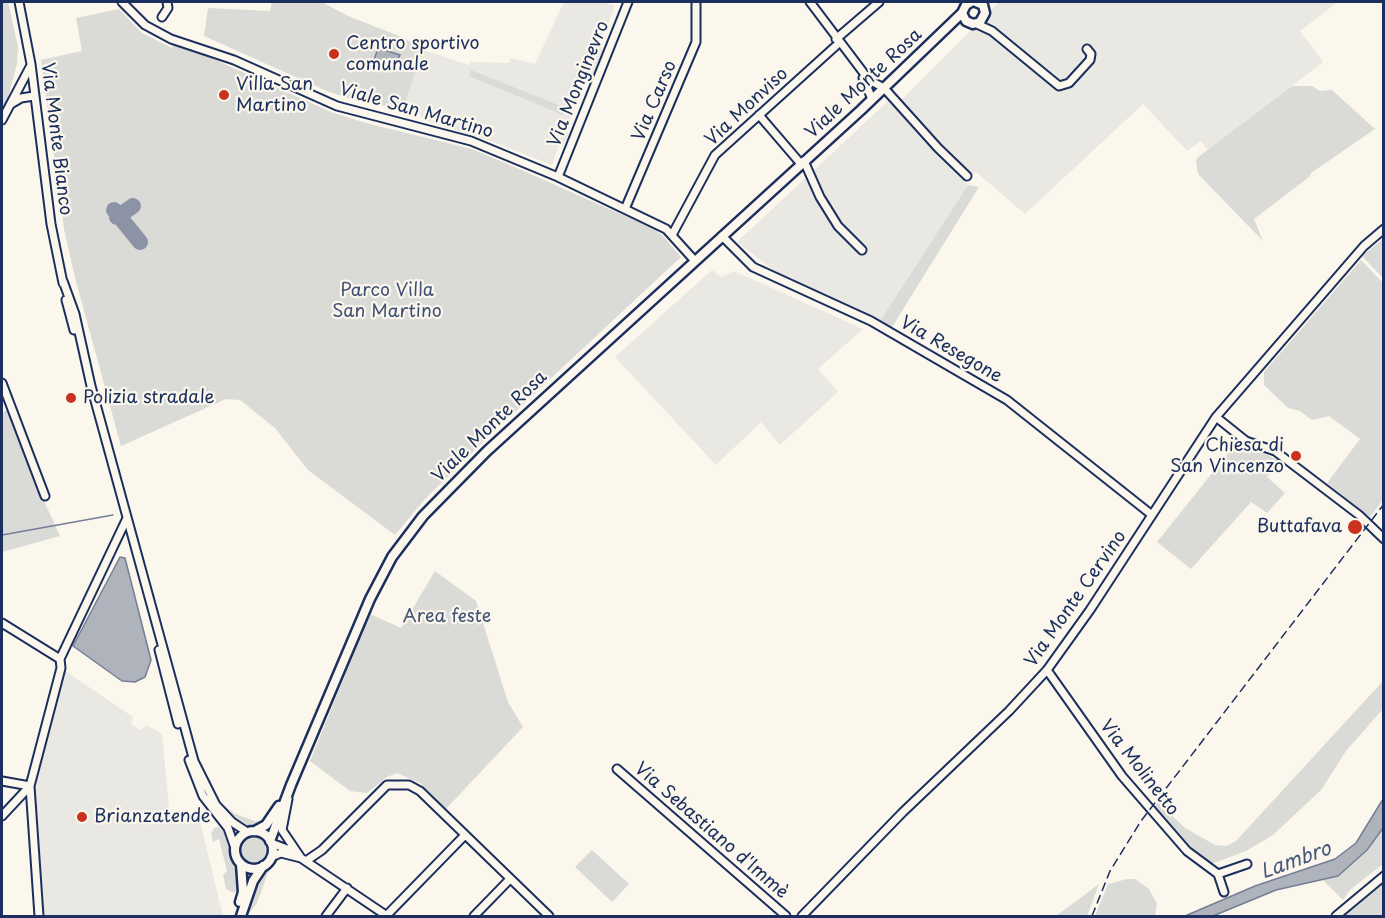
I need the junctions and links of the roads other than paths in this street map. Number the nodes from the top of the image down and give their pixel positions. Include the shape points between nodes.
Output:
1 (19, 2) edge
2 (122, 2) edge
3 (166, 2) edge
4 (628, 2) edge
5 (696, 2) edge
6 (810, 2) edge
7 (879, 2) edge
8 (975, 2) edge
9 (986, 9) edge
10 (962, 13) junction
11 (162, 17) dead end
12 (973, 23) junction
13 (992, 31) junction
14 (945, 32) junction
15 (838, 41) junction
16 (1088, 49) dead end
17 (31, 64) junction
18 (858, 67) junction
19 (18, 88) junction
20 (884, 88) junction
21 (34, 92) junction
22 (872, 99) junction
23 (6, 108) junction
24 (759, 115) junction
25 (2, 120) edge
26 (803, 163) junction
27 (967, 176) dead end
28 (558, 177) junction
29 (625, 209) junction
30 (1383, 229) edge
31 (672, 235) junction
32 (722, 236) junction
33 (862, 250) dead end
34 (695, 261) junction
35 (2, 383) edge
36 (1216, 417) junction
37 (45, 496) dead end
38 (1152, 515) junction
39 (127, 518) junction
40 (1383, 539) edge
41 (154, 618) junction
42 (2, 623) edge
43 (60, 659) junction
44 (1047, 670) junction
45 (617, 769) dead end
46 (2, 781) edge
47 (30, 786) junction
48 (289, 789) junction
49 (2, 816) edge
50 (251, 831) junction
51 (465, 835) junction
52 (271, 842) junction
53 (235, 848) junction
54 (271, 857) junction
55 (301, 857) junction
56 (241, 864) junction
57 (1246, 864) dead end
58 (263, 866) junction
59 (1218, 874) junction
60 (1383, 876) edge
61 (510, 879) junction
62 (347, 888) junction
63 (1224, 892) dead end
64 (39, 916) edge
65 (236, 916) edge
66 (241, 916) edge
67 (326, 916) edge
68 (386, 916) edge
69 (474, 916) edge
70 (549, 916) edge
71 (786, 916) edge
72 (802, 916) edge
73 (1336, 916) edge

1 - 17 street, Via Monte Bianco
2 - 28 street, Viale San Martino via 145,25 171,39 234,60 337,106 471,141
3 - 11 street via 168,8
4 - 28 street, Via Monginevro
5 - 29 street, Via Carso via 696,42
6 - 15 street
7 - 15 street, Via Monviso
8 - 9 main road, Viale Monte Rosa
8 - 10 main road, Viale Monte Rosa via 966,5
9 - 12 main road, Viale Monte Rosa
9 - 13 street
10 - 12 main road
10 - 14 main road, Viale Monte Rosa
12 - 13 street
12 - 14 main road, Viale Monte Rosa
13 - 16 street via 1059,86 1069,83 1090,60
14 - 20 main road, Viale Monte Rosa
15 - 18 street
15 - 24 street, Via Monviso
17 - 19 street
17 - 21 street, Via Monte Bianco
18 - 20 street via 869,80
18 - 22 street
19 - 21 street
19 - 23 street
20 - 22 main road, Viale Monte Rosa
20 - 27 street
21 - 23 street
21 - 39 street, Via Monte Bianco via 51,224 63,281
22 - 26 main road, Viale Monte Rosa
23 - 25 street
24 - 26 street
24 - 31 street, Via Monviso via 715,155
26 - 32 main road, Viale Monte Rosa
26 - 33 street, Viale Monte Rosa via 838,226
28 - 29 street, Viale San Martino
29 - 31 street, Viale San Martino
30 - 36 street, Via Monte Cervino
31 - 34 street, Viale San Martino
32 - 34 main road, Viale Monte Rosa
32 - 38 street, Via Resegone via 753,267 871,321 1007,400
34 - 48 main road, Viale Monte Rosa via 478,459 410,532 370,599
35 - 37 street
36 - 38 street, Via Monte Cervino
36 - 40 street via 1246,441 1275,451
38 - 44 street, Via Monte Cervino
39 - 41 street, Via Monte Bianco
39 - 43 street
41 - 50 street, Via Monte Bianco via 201,777 225,816
41 - 53 street, Via Monte Bianco via 165,679 191,768 208,805 229,830
42 - 43 street
43 - 47 street via 61,668
44 - 59 street, Via Molinetto via 1122,776 1187,851
44 - 72 street, Via Monte Cervino
45 - 71 street, Via Sebastiano d'Immè
46 - 47 street
47 - 49 street
47 - 64 street
48 - 50 main road, Viale Monte Rosa via 271,819
48 - 52 main road, Viale Monte Rosa
48 - 55 street via 282,830
50 - 52 main road via 265,835
50 - 53 main road, Viale Monte Rosa via 238,838
51 - 55 street via 420,791 398,783 387,785 376,794 322,850
51 - 61 street
51 - 68 street
52 - 54 main road, Viale Monte Rosa
52 - 55 street
53 - 56 main road
54 - 55 street via 281,853
54 - 58 main road
55 - 62 street
56 - 58 main road via 252,869
56 - 65 main road via 243,892
57 - 59 street
58 - 66 main road
59 - 63 street
60 - 73 street
61 - 69 street
61 - 70 street
62 - 67 street
62 - 68 street

